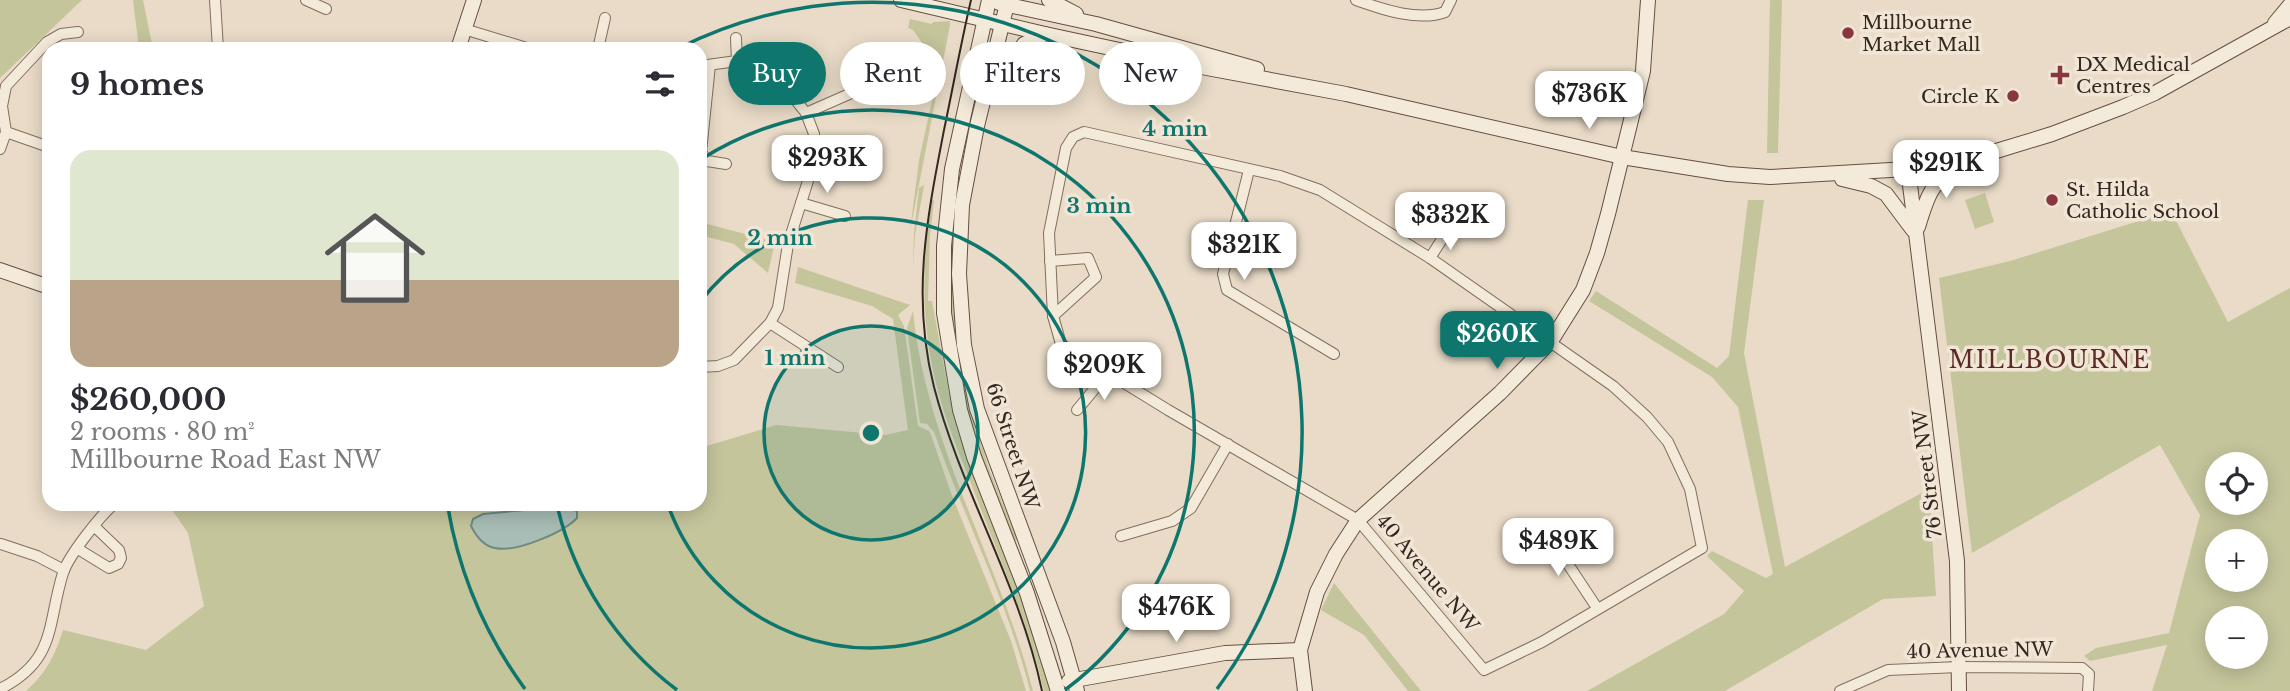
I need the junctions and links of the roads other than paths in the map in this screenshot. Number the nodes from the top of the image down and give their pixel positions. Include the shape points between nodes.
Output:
1 (215, 0) edge
2 (306, 0) edge
3 (474, 0) edge
4 (901, 0) edge
5 (988, 0) edge
6 (1049, 0) edge
7 (1356, 0) edge
8 (1451, 0) edge
9 (1648, 0) edge
10 (1008, 2) edge
11 (2290, 5) edge
12 (326, 9) dead end
13 (605, 18) dead end
14 (2290, 18) edge
15 (985, 20) junction
16 (1002, 24) junction
17 (1096, 24) junction
18 (2290, 28) edge
19 (464, 29) junction
20 (2270, 30) junction
21 (78, 32) dead end
22 (1045, 34) junction
23 (736, 38) dead end
24 (47, 42) edge
25 (218, 42) edge
26 (460, 42) edge
27 (507, 42) edge
28 (600, 42) edge
29 (736, 42) edge
30 (998, 42) edge
31 (1028, 42) edge
32 (42, 47) edge
33 (728, 62) edge
34 (707, 65) edge
35 (1346, 94) junction
36 (840, 98) edge
37 (799, 105) edge
38 (983, 105) edge
39 (806, 113) junction
40 (6, 132) junction
41 (42, 145) edge
42 (0, 149) edge
43 (1622, 157) junction
44 (1965, 158) junction
45 (707, 161) edge
46 (726, 164) dead end
47 (1908, 169) junction
48 (1249, 170) junction
49 (1832, 175) junction
50 (801, 204) junction
51 (845, 216) dead end
52 (1455, 219) dead end
53 (1916, 234) junction
54 (1430, 258) junction
55 (1050, 261) junction
56 (0, 270) edge
57 (42, 285) edge
58 (1053, 316) junction
59 (770, 323) junction
60 (1551, 341) junction
61 (1334, 354) dead end
62 (707, 367) edge
63 (838, 367) dead end
64 (1107, 374) junction
65 (1077, 410) dead end
66 (1228, 444) junction
67 (108, 511) edge
68 (1358, 520) junction
69 (94, 526) junction
70 (1554, 532) dead end
71 (1121, 536) dead end
72 (1, 544) edge
73 (78, 548) junction
74 (64, 570) junction
75 (1597, 608) junction
76 (1300, 650) junction
77 (1959, 667) junction
78 (1, 686) edge
79 (1077, 686) edge
80 (1057, 687) edge
81 (1305, 691) edge
82 (1840, 691) edge
83 (1959, 691) edge
84 (2088, 691) edge

1 - 25 street
2 - 12 street
3 - 19 street
4 - 15 street
5 - 10 street
5 - 15 street, 66 Street NW
6 - 17 street
7 - 8 street via 1429,16 1445,12
9 - 43 street via 1643,71
10 - 16 street, 66 Street NW
10 - 17 street
11 - 20 street
13 - 28 street
14 - 20 street
15 - 16 street
15 - 80 street, 66 Street NW via 951,169 944,313 960,410 974,457 1027,593
16 - 22 street
16 - 30 street, 66 Street NW
17 - 35 street
18 - 20 street
19 - 26 street
19 - 27 street
20 - 44 street via 2123,107 2052,134
21 - 24 street
22 - 31 street
22 - 35 street
23 - 29 street
32 - 40 street via 6,86 2,106
33 - 34 street
35 - 43 street
36 - 39 street
37 - 39 street
38 - 79 street, 66 Street NW via 960,228 964,345 977,409
39 - 50 street via 814,134 813,165
40 - 41 street
40 - 42 street
43 - 49 street via 1754,176
43 - 60 street via 1597,253 1583,289
44 - 47 street
44 - 53 street via 1935,182
45 - 46 street
47 - 49 street
47 - 53 street, 76 Street NW
48 - 54 street via 1320,190
48 - 55 street via 1084,132 1073,137 1066,148 1056,193
48 - 61 street via 1223,274 1227,290
49 - 53 street via 1886,194
50 - 51 street
50 - 59 street via 788,244 778,308
52 - 54 street
53 - 77 street, 76 Street NW via 1957,561
54 - 60 street
55 - 58 street
55 - 58 street via 1088,258 1096,277
56 - 57 street
58 - 64 street, 40 Avenue NW via 1058,339 1065,347
59 - 62 street via 734,360
59 - 63 street
60 - 68 street
60 - 75 street via 1614,386 1668,442 1690,489 1702,548
64 - 65 street
64 - 66 street, 40 Avenue NW
66 - 68 street, 40 Avenue NW
66 - 71 street via 1191,508 1172,521
67 - 69 street
68 - 75 street, 40 Avenue NW via 1484,670
68 - 76 street via 1317,593
69 - 73 street
69 - 73 street via 119,550 118,564 109,568
70 - 75 street via 1560,552
72 - 74 street
73 - 74 street
74 - 78 street via 41,657
76 - 79 street via 1225,653
76 - 81 street
77 - 82 street, 40 Avenue NW via 1888,670
77 - 83 street, 76 Street NW
77 - 84 street, 40 Avenue NW via 2082,668 2089,674
79 - 80 street

